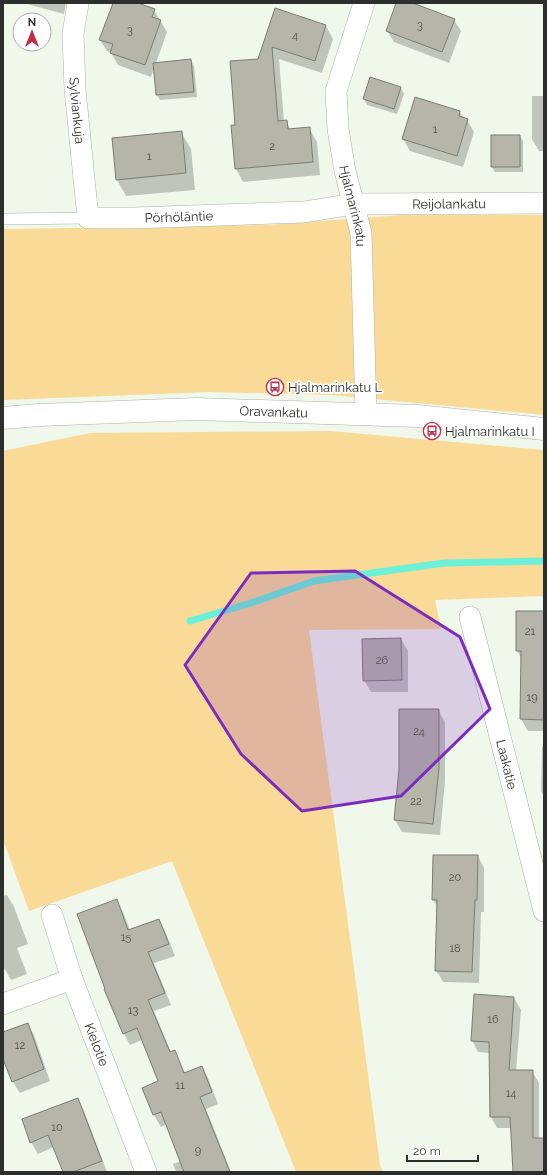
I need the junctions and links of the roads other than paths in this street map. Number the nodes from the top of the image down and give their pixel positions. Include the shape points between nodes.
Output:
1 (78, 3) edge
2 (364, 3) edge
3 (544, 203) edge
4 (354, 204) junction
5 (88, 218) junction
6 (3, 220) edge
7 (366, 414) junction
8 (3, 418) edge
9 (544, 429) edge
10 (470, 617) dead end
11 (544, 912) edge
12 (52, 915) dead end
13 (72, 979) junction
14 (3, 1004) edge
15 (146, 1172) edge

1 - 5 street, Sylviankuja via 73,34 75,89
2 - 4 street, Hjalmarinkatu via 336,91 338,129
3 - 4 street, Reijolankatu
4 - 5 street, Pörhöläntie via 304,212
4 - 7 street, Hjalmarinkatu via 361,233
5 - 6 lane, Pörhöläntie
7 - 8 street, Oravankatu via 196,409
7 - 9 street, Oravankatu via 417,416
10 - 11 street, Laakatie
12 - 13 street, Kielotie
13 - 14 street
13 - 15 street, Kielotie

